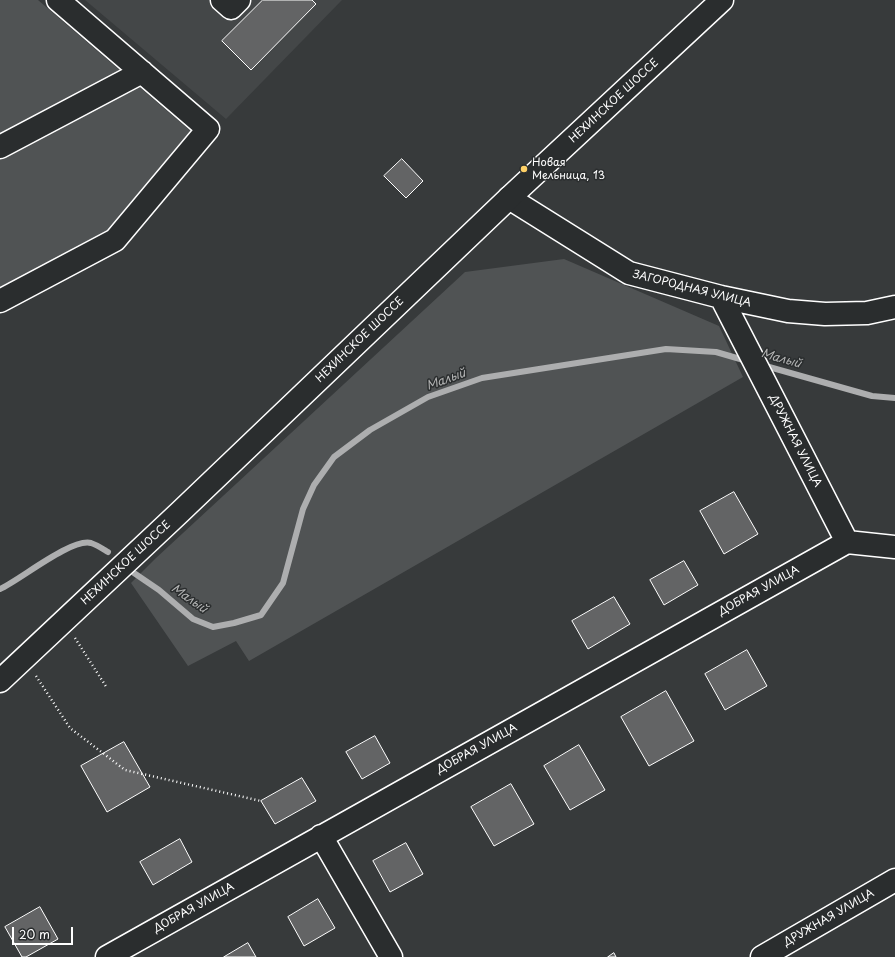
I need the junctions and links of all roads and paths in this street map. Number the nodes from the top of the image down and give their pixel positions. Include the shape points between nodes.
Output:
1 (58, 0) edge
2 (222, 0) edge
3 (239, 0) edge
4 (722, 0) edge
5 (142, 72) junction
6 (0, 147) edge
7 (509, 198) junction
8 (721, 297) junction
9 (0, 301) edge
10 (895, 307) edge
11 (847, 542) junction
12 (895, 547) edge
13 (65, 621) junction
14 (25, 659) junction
15 (0, 681) edge
16 (107, 688) dead end
17 (262, 800) dead end
18 (321, 836) junction
19 (895, 880) edge
20 (107, 957) edge
21 (391, 957) edge
22 (762, 957) edge

1 - 5 street
2 - 3 street via 231,8
4 - 7 street, НЕХИНСКОЕ ШОССЕ
5 - 6 street
5 - 9 street via 208,128 115,240
7 - 8 street, ЗАГОРОДНАЯ УЛИЦА via 629,273
7 - 13 street, НЕХИНСКОЕ ШОССЕ
8 - 10 street, ЗАГОРОДНАЯ УЛИЦА via 788,311 825,314 867,313
8 - 11 street, ДРУЖНАЯ УЛИЦА
11 - 12 street
11 - 18 street, ДОБРАЯ УЛИЦА
13 - 14 street, НЕХИНСКОЕ ШОССЕ
13 - 16 path
14 - 15 street, НЕХИНСКОЕ ШОССЕ
14 - 17 path via 70,728 125,770
18 - 20 street, ДОБРАЯ УЛИЦА
18 - 21 street
19 - 22 street, ДРУЖНАЯ УЛИЦА

